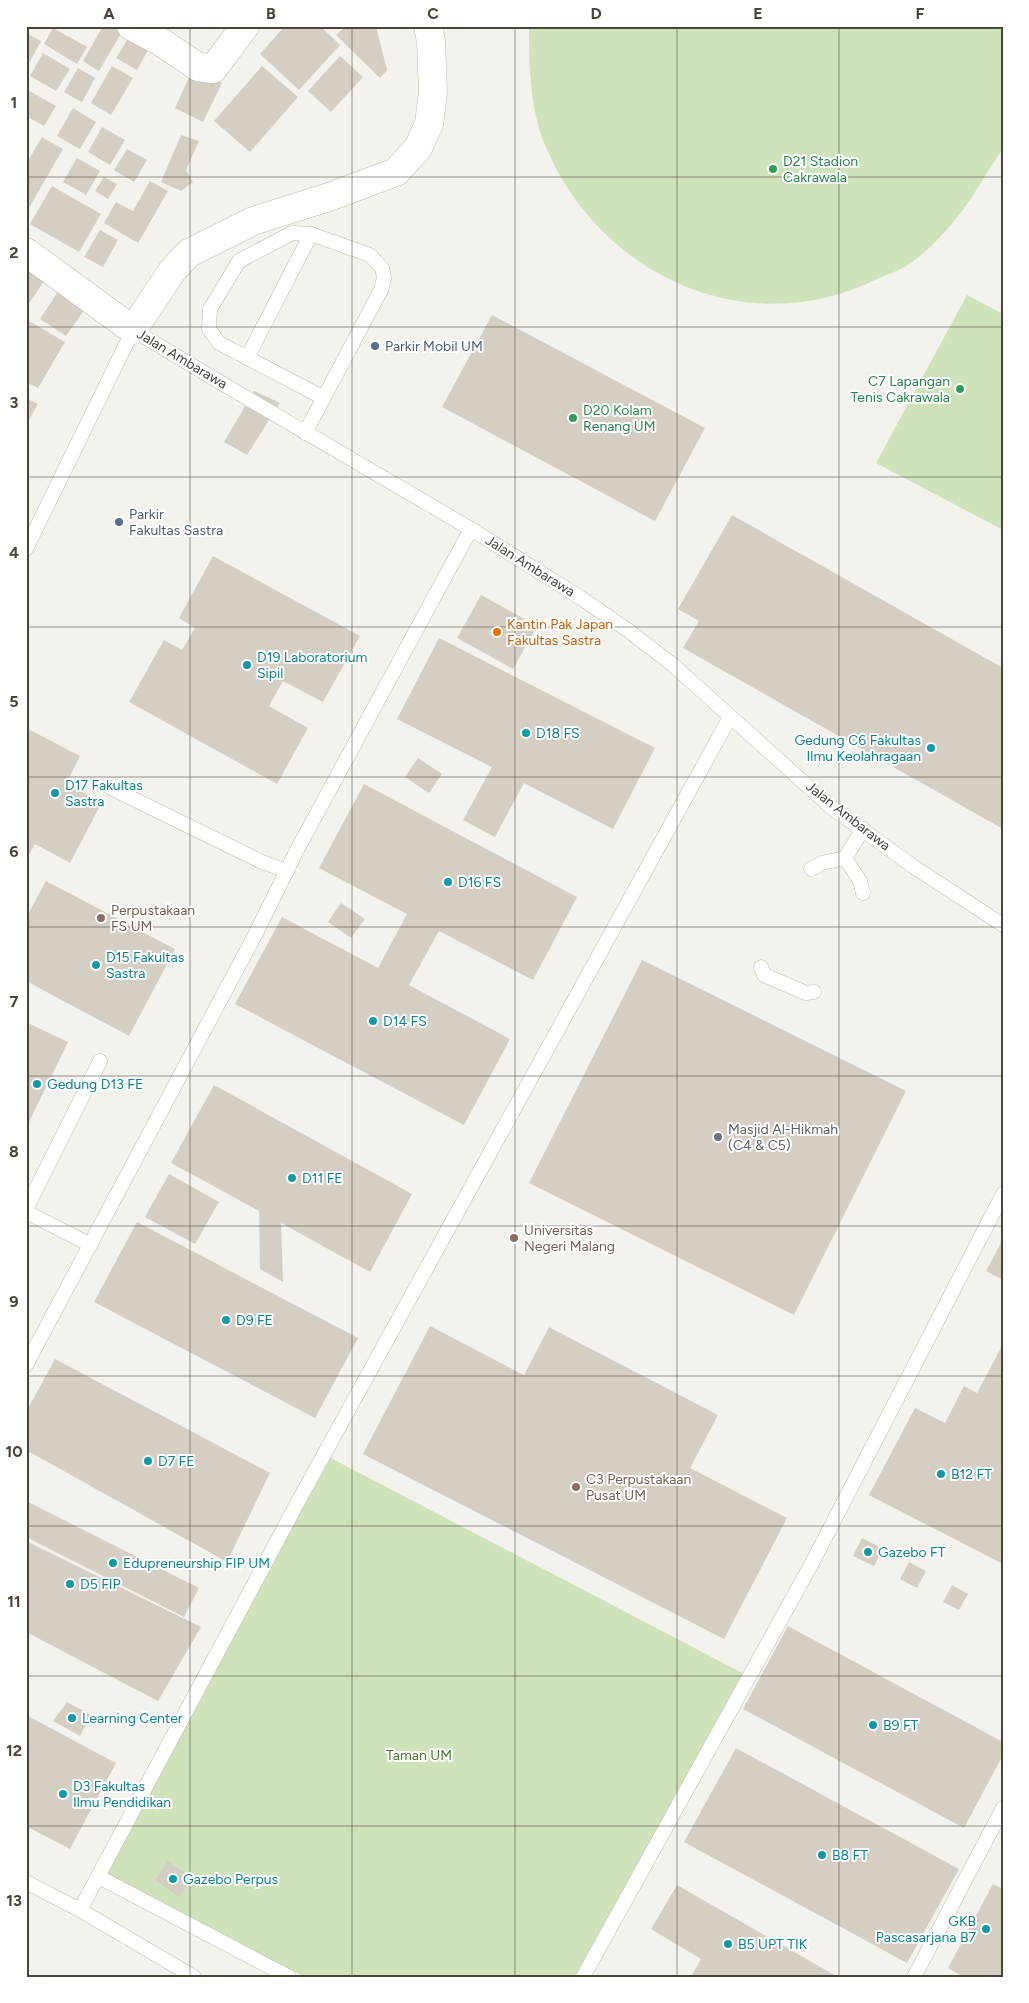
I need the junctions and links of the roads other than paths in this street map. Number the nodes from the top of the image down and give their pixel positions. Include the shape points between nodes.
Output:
1 (131, 26) edge
2 (246, 26) edge
3 (430, 31) edge
4 (311, 234) junction
5 (26, 252) edge
6 (133, 330) junction
7 (247, 358) junction
8 (324, 398) junction
9 (305, 433) junction
10 (471, 529) junction
11 (26, 549) edge
12 (730, 717) junction
13 (111, 788) dead end
14 (862, 829) junction
15 (845, 858) junction
16 (811, 869) dead end
17 (287, 871) junction
18 (862, 893) dead end
19 (1003, 925) edge
20 (762, 968) dead end
21 (814, 992) dead end
22 (100, 1061) dead end
23 (1003, 1194) edge
24 (26, 1211) edge
25 (91, 1245) junction
26 (26, 1364) edge
27 (1003, 1808) edge
28 (98, 1877) junction
29 (26, 1882) edge
30 (80, 1910) junction
31 (194, 1977) edge
32 (290, 1977) edge
33 (583, 1977) edge
34 (914, 1977) edge

1 - 2 street via 198,67 213,68
3 - 6 street via 433,92 429,124 418,148 396,172 253,221 189,253 172,271
4 - 7 lane
4 - 7 lane via 292,233 239,261 210,309 209,329 220,343
4 - 8 lane via 370,255 382,268 384,278 381,290
5 - 6 street, Jalan Ambarawa
6 - 9 lane, Jalan Ambarawa
6 - 11 lane
7 - 8 lane
8 - 9 lane
9 - 10 lane, Jalan Ambarawa
10 - 12 lane, Jalan Ambarawa via 581,598 654,649
10 - 17 lane
12 - 14 lane, Jalan Ambarawa via 831,807
12 - 28 lane via 296,1505
13 - 17 lane via 262,862
14 - 15 lane
14 - 19 lane, Jalan Ambarawa
15 - 16 lane
15 - 18 lane via 860,882
17 - 25 lane
20 - 21 lane via 764,975 806,993
22 - 24 lane
23 - 33 lane via 812,1565
24 - 25 lane
25 - 26 lane
27 - 34 lane
28 - 30 lane
28 - 32 lane
29 - 30 lane
30 - 31 lane

